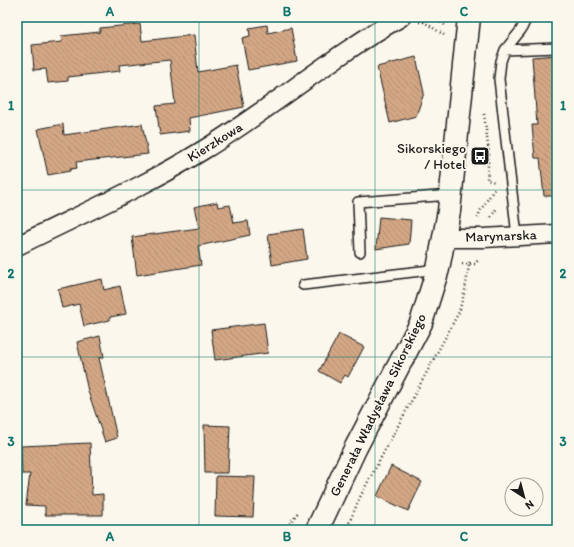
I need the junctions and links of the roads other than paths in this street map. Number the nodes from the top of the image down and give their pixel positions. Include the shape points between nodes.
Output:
1 (400, 17) edge
2 (469, 17) edge
3 (527, 17) edge
4 (557, 48) edge
5 (505, 50) junction
6 (451, 196) junction
7 (557, 234) edge
8 (517, 236) junction
9 (445, 238) junction
10 (17, 246) edge
11 (360, 252) dead end
12 (438, 269) junction
13 (303, 285) dead end
14 (317, 530) edge

1 - 10 street, Kierzkowa via 365,38 205,150
2 - 6 street, Generała Władysława Sikorskiego
3 - 5 lane via 521,30
4 - 5 lane
5 - 8 lane via 499,79
6 - 9 street, Generała Władysława Sikorskiego
6 - 11 lane via 358,202
7 - 8 street, Marynarska
8 - 9 street, Marynarska
9 - 12 street, Generała Władysława Sikorskiego
12 - 13 lane
12 - 14 street, Generała Władysława Sikorskiego via 421,323 355,449

